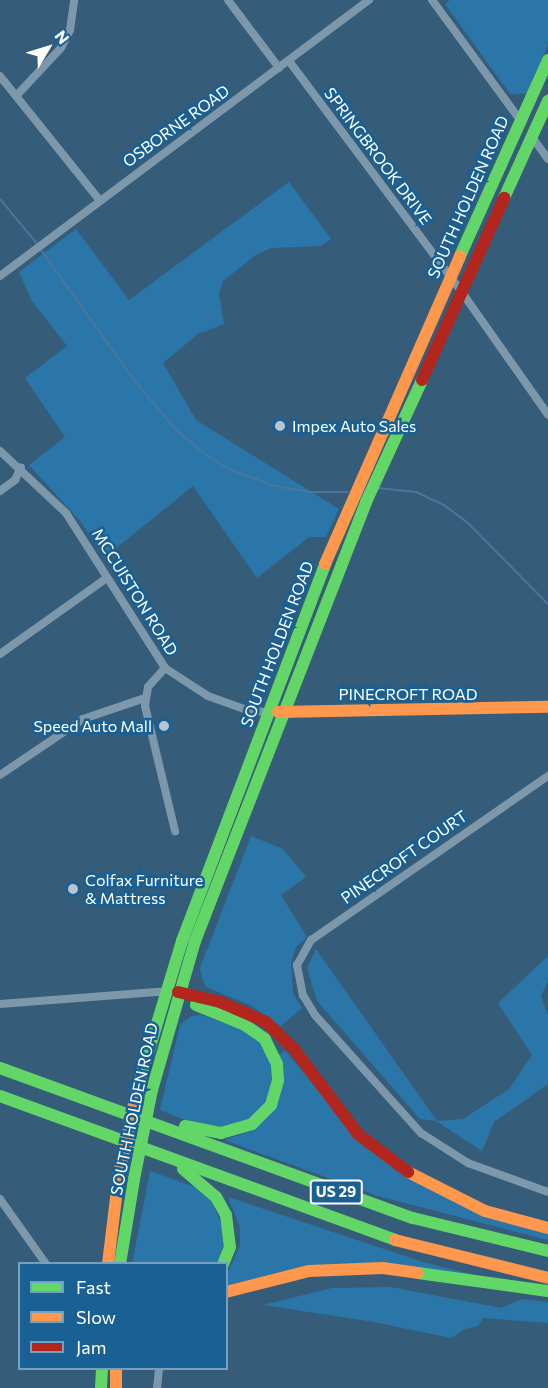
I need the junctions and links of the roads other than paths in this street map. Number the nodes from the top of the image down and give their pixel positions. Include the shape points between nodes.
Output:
1 (74, 0) edge
2 (228, 0) edge
3 (369, 0) edge
4 (432, 0) edge
5 (548, 60) edge
6 (289, 61) junction
7 (279, 68) junction
8 (0, 76) edge
9 (17, 95) junction
10 (548, 101) edge
11 (520, 120) junction
12 (532, 137) junction
13 (548, 159) edge
14 (100, 201) junction
15 (0, 276) edge
16 (451, 279) junction
17 (461, 291) junction
18 (548, 415) edge
19 (0, 451) edge
20 (21, 467) junction
21 (0, 491) edge
22 (107, 578) junction
23 (0, 654) edge
24 (165, 668) junction
25 (145, 698) junction
26 (548, 707) edge
27 (267, 712) junction
28 (284, 712) junction
29 (0, 775) edge
30 (548, 776) edge
31 (176, 831) dead end
32 (172, 991) junction
33 (0, 1004) edge
34 (0, 1068) edge
35 (0, 1096) edge
36 (131, 1115) junction
37 (179, 1163) junction
38 (548, 1192) edge
39 (0, 1199) edge
40 (548, 1228) edge
41 (548, 1251) edge
42 (45, 1262) edge
43 (108, 1262) edge
44 (120, 1262) edge
45 (223, 1262) edge
46 (548, 1278) edge
47 (228, 1291) edge
48 (548, 1291) edge
49 (102, 1370) edge
50 (116, 1370) edge
51 (159, 1370) edge
52 (101, 1388) edge
53 (116, 1388) edge
54 (157, 1388) edge

1 - 9 street via 69,30 61,48
2 - 7 street
3 - 6 street, OSBORNE ROAD
4 - 11 street
5 - 11 main road, SOUTH HOLDEN ROAD
6 - 7 street, OSBORNE ROAD
6 - 16 street, SPRINGBROOK DRIVE
7 - 14 street, OSBORNE ROAD
8 - 9 street
9 - 14 street
10 - 12 main road, SOUTH HOLDEN ROAD
11 - 16 main road, SOUTH HOLDEN ROAD
12 - 13 street
12 - 17 main road, SOUTH HOLDEN ROAD
14 - 15 street, OSBORNE ROAD
16 - 17 street, SPRINGBROOK DRIVE
16 - 27 main road, SOUTH HOLDEN ROAD via 356,488
17 - 18 street, SPRINGBROOK DRIVE
17 - 28 main road, SOUTH HOLDEN ROAD via 366,502
19 - 20 street, MCCUISTON ROAD
20 - 21 street via 15,480
20 - 22 street, MCCUISTON ROAD via 66,513
22 - 23 street
22 - 24 street, MCCUISTON ROAD
24 - 25 street via 152,681
24 - 27 street, MCCUISTON ROAD via 208,696 250,711
25 - 29 street via 83,719
25 - 31 street
26 - 28 main road, PINECROFT ROAD
27 - 28 main road, PINECROFT ROAD
27 - 32 main road, SOUTH HOLDEN ROAD
28 - 32 main road, SOUTH HOLDEN ROAD
30 - 38 street, PINECROFT COURT via 311,940 297,965 298,978 315,1015 421,1133 468,1163
32 - 33 street
32 - 36 main road via 245,1025 265,1039 277,1065 276,1092 271,1104 252,1124 221,1134 151,1115
32 - 40 main road via 220,1002 266,1022 294,1049 358,1134 398,1167 484,1211
32 - 43 main road, SOUTH HOLDEN ROAD, bridge via 138,1086 119,1173
32 - 44 main road, SOUTH HOLDEN ROAD, bridge
34 - 36 main road, US 29
35 - 37 main road, US 29
36 - 41 main road, US 29 via 413,1218
37 - 45 main road via 188,1177 216,1197 226,1215 230,1247
37 - 46 main road, US 29 via 368,1233
39 - 42 street
47 - 48 main road via 309,1271 383,1268
49 - 52 main road
50 - 53 main road
51 - 54 street

